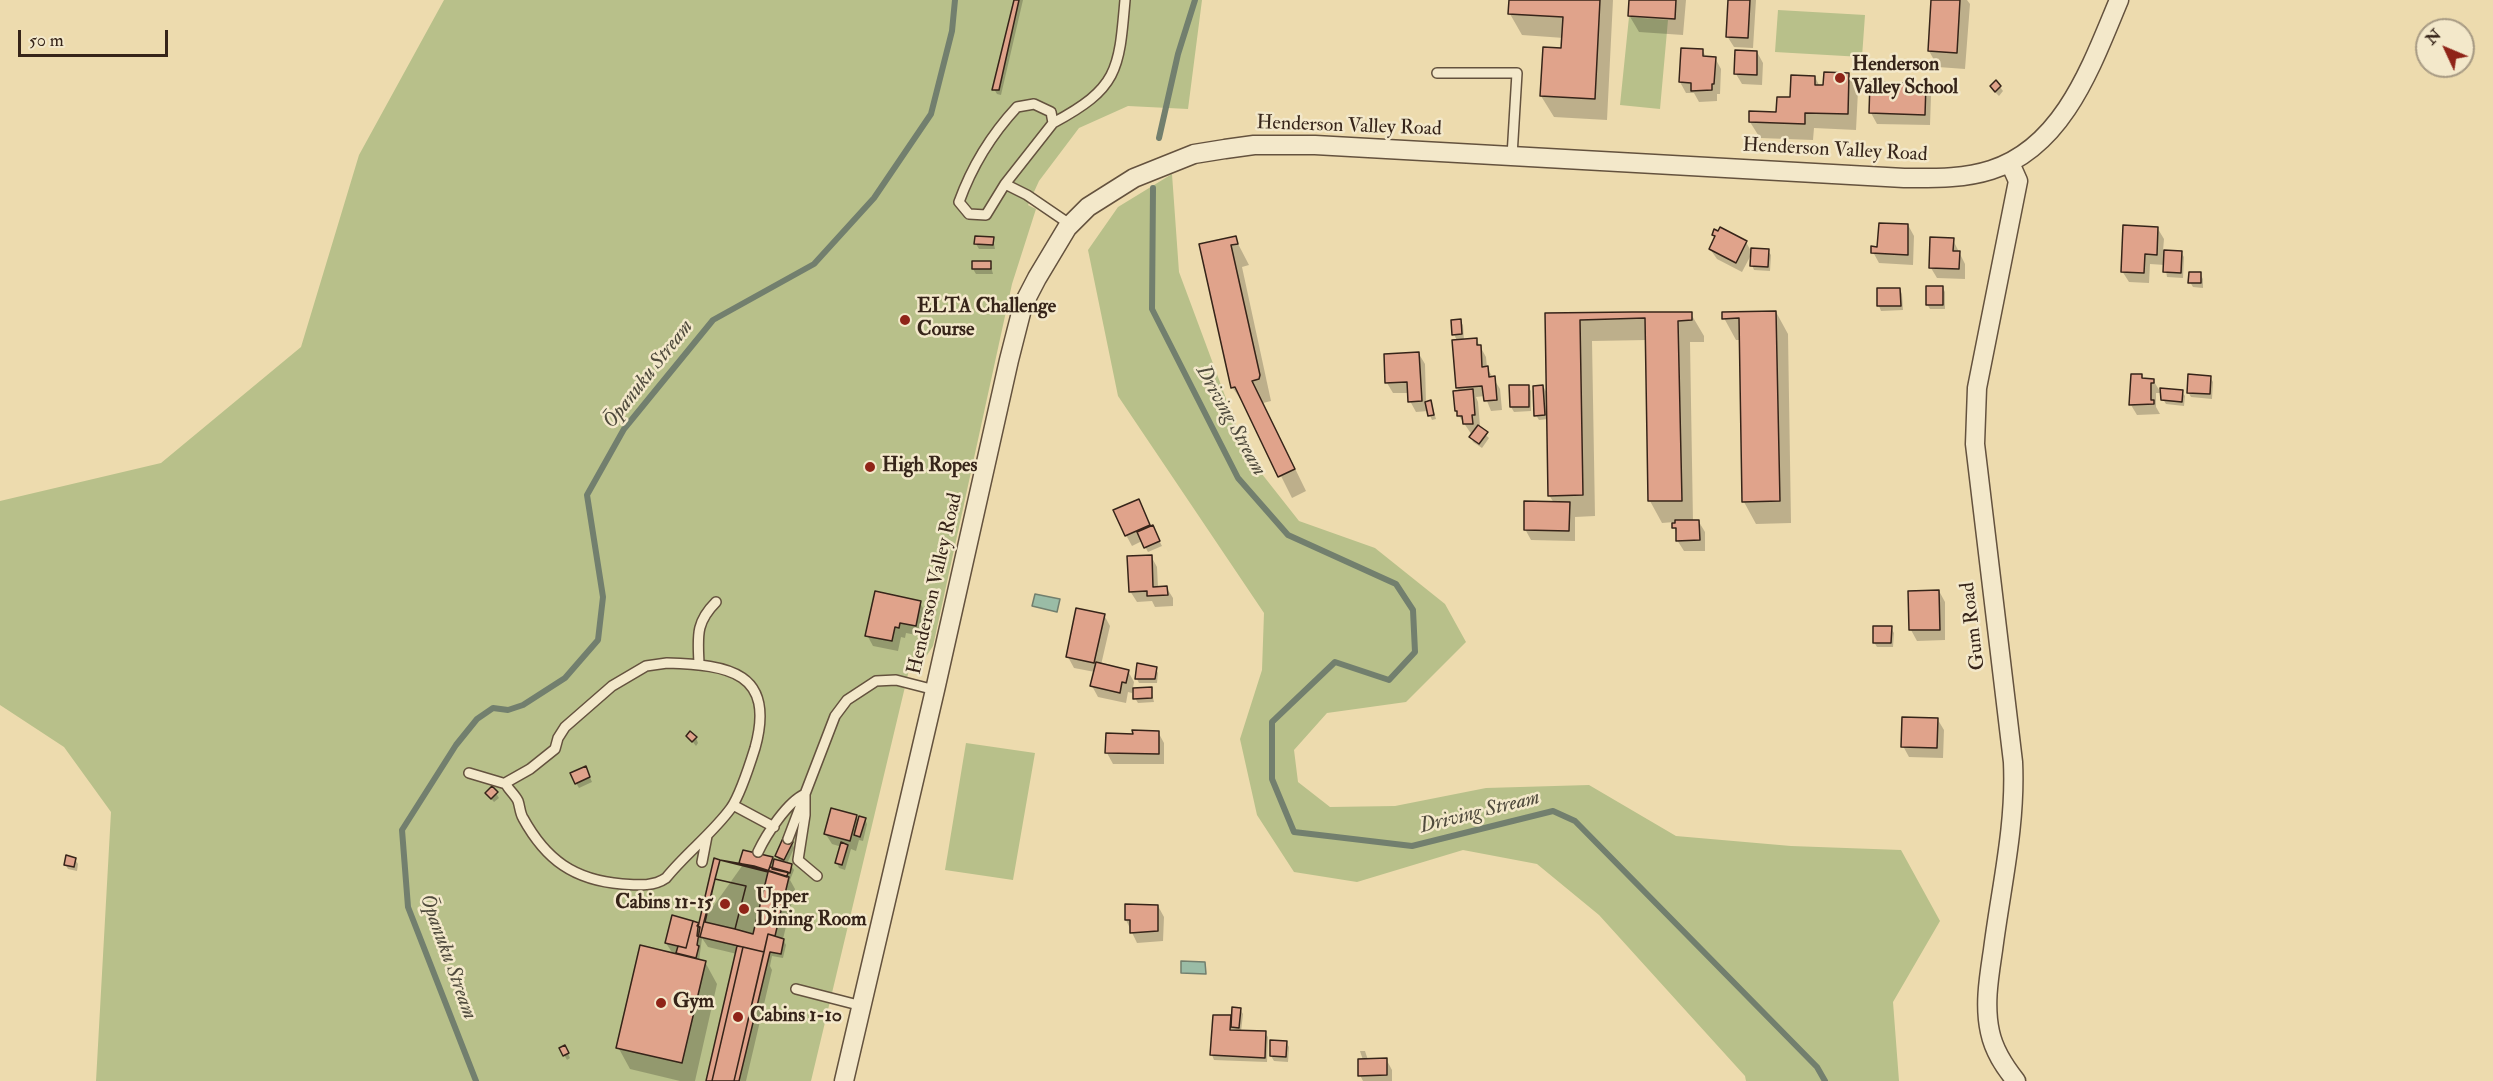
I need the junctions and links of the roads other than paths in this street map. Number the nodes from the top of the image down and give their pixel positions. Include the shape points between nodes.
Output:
1 (1125, 0) edge
2 (2120, 0) edge
3 (1437, 73) dead end
4 (1053, 123) junction
5 (1512, 156) junction
6 (2010, 163) junction
7 (1005, 184) junction
8 (1071, 225) junction
9 (716, 602) dead end
10 (699, 664) junction
11 (935, 690) junction
12 (469, 773) dead end
13 (506, 784) junction
14 (805, 794) junction
15 (733, 806) junction
16 (774, 827) junction
17 (707, 836) junction
18 (788, 839) dead end
19 (758, 852) dead end
20 (702, 862) dead end
21 (817, 876) dead end
22 (796, 989) dead end
23 (862, 1006) junction
24 (844, 1081) edge
25 (2016, 1081) edge

1 - 4 lane via 1122,39 1113,74 1102,92
2 - 6 street, Henderson Valley Road via 2064,113 2031,150
3 - 5 lane via 1517,73
4 - 7 lane
4 - 7 lane via 1051,112 1034,105 1017,107 979,157 959,202 969,214 986,215
5 - 6 street, Henderson Valley Road via 1904,178 1971,175
5 - 8 street, Henderson Valley Road via 1315,145 1225,148 1194,154 1134,178 1088,207
6 - 25 street, Gum Road via 2018,181 1977,388 1975,416 2015,795 1987,1008 1994,1047
7 - 8 lane
8 - 11 street, Henderson Valley Road via 1023,305
9 - 10 lane via 704,614 698,633
10 - 13 lane via 646,666 627,675 569,724 555,749
10 - 15 lane via 741,677 760,702 756,743
11 - 14 lane via 896,680 876,681 847,700 835,716
11 - 23 street, Henderson Valley Road
12 - 13 lane
13 - 17 lane via 518,800 532,834 557,863 607,883 655,885
14 - 16 lane via 792,802
14 - 18 lane
14 - 21 lane via 798,860
15 - 16 lane
15 - 17 lane
16 - 19 lane
17 - 20 lane
22 - 23 lane
23 - 24 street, Henderson Valley Road

